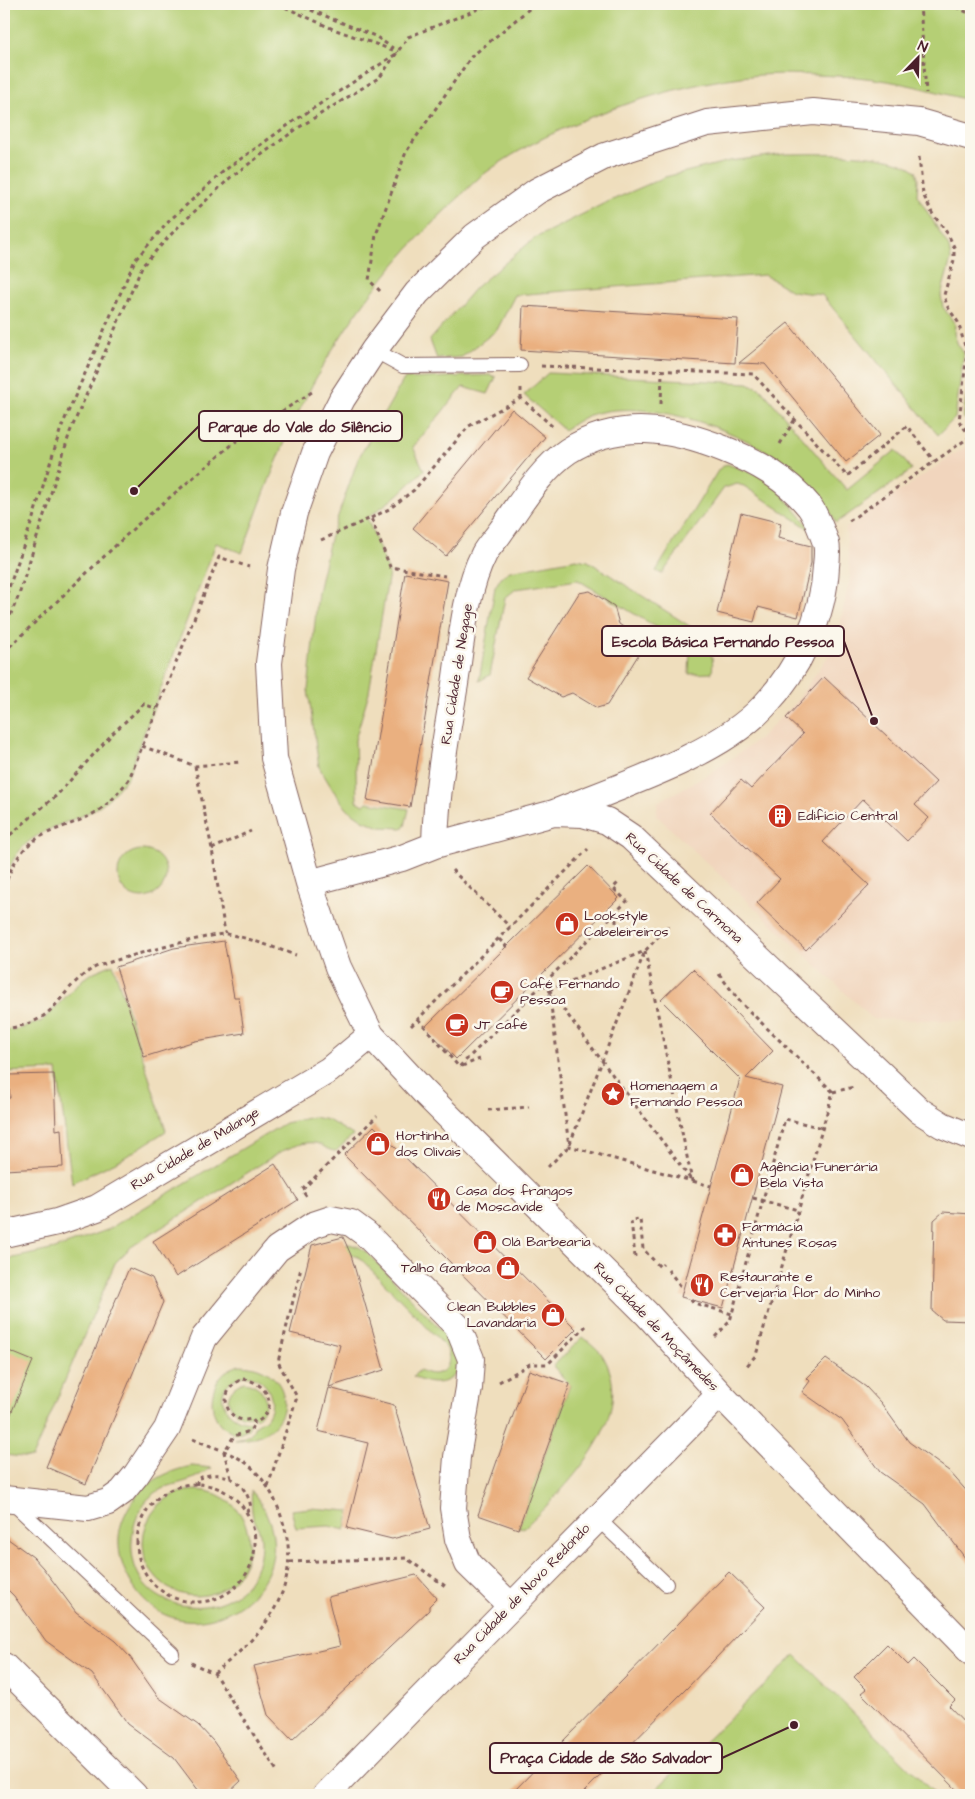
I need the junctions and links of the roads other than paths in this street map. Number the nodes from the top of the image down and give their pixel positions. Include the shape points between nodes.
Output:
1 (971, 137) edge
2 (374, 350) junction
3 (520, 365) road end
4 (554, 813) junction
5 (435, 845) junction
6 (309, 883) junction
7 (371, 1035) junction
8 (971, 1136) edge
9 (4, 1234) edge
10 (720, 1394) junction
11 (7, 1499) edge
12 (597, 1518) junction
13 (666, 1584) dead end
14 (511, 1606) junction
15 (971, 1652) edge
16 (172, 1653) dead end
17 (4, 1666) edge
18 (134, 1795) edge
19 (326, 1795) edge

1 - 2 street, Rua Cidade de Moçâmedes via 919,122 813,112 707,123 605,156 537,191 475,236 417,293
2 - 3 lane via 403,366
2 - 6 street, Rua Cidade de Moçâmedes via 342,399 315,453 294,514 281,569 269,663 274,758
4 - 5 street, Rua Cidade de Carmona
4 - 5 street, Rua Cidade de Negage via 688,758 731,734 763,708 790,675 812,630 823,594 827,546 811,508 782,478 735,453 692,436 658,429 623,430 594,439 567,452 546,473 484,554 467,606 435,810
4 - 8 street, Rua Cidade de Carmona via 583,814 607,821 631,837 920,1111 942,1125
5 - 6 street, Rua Cidade de Carmona via 402,858
6 - 7 street, Rua Cidade de Moçâmedes via 338,967
7 - 9 street, Rua Cidade de Malange via 330,1070 97,1208 57,1222
7 - 10 street, Rua Cidade de Moçâmedes via 647,1314
10 - 12 street, Rua Cidade de Novo Redondo
10 - 15 street, Rua Cidade de Moçâmedes
11 - 14 street via 88,1508 108,1502 122,1492 167,1429 204,1338 277,1249 313,1225 331,1219 351,1223 366,1234 458,1327 471,1359 453,1508 458,1539 468,1564
11 - 16 lane
12 - 13 lane
12 - 14 street, Rua Cidade de Novo Redondo
14 - 19 street, Rua Cidade de Novo Redondo
17 - 18 street

